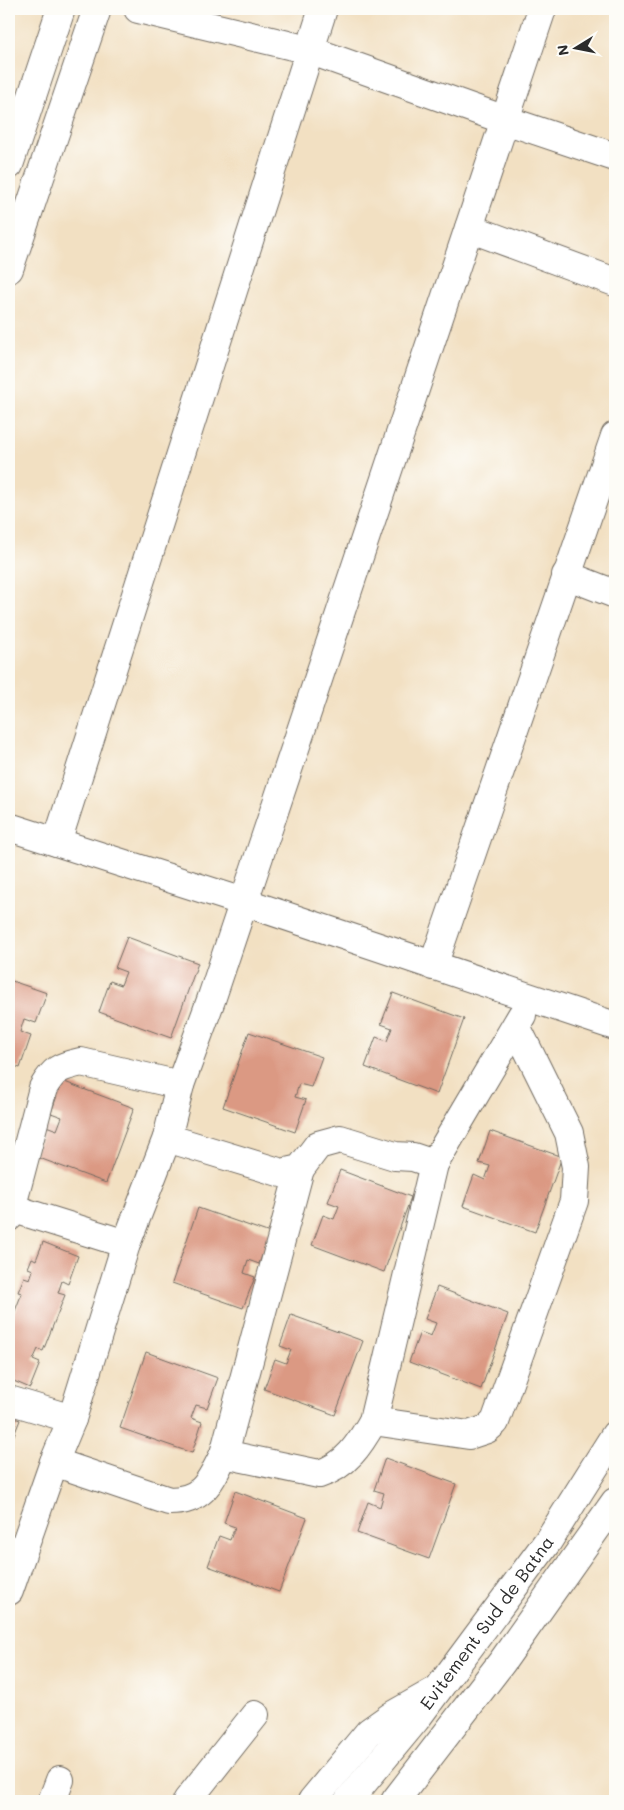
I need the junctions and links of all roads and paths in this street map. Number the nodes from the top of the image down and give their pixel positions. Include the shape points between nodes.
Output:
1 (61, 9) edge
2 (97, 9) edge
3 (138, 9) edge
4 (323, 9) edge
5 (542, 9) edge
6 (308, 50) junction
7 (504, 120) junction
8 (14, 127) edge
9 (50, 146) junction
10 (615, 156) edge
11 (9, 165) edge
12 (469, 228) junction
13 (9, 269) edge
14 (615, 282) edge
15 (615, 436) edge
16 (566, 575) junction
17 (615, 594) edge
18 (9, 827) edge
19 (57, 842) junction
20 (244, 902) junction
21 (433, 966) junction
22 (530, 998) junction
23 (615, 1026) edge
24 (517, 1028) junction
25 (180, 1085) junction
26 (167, 1138) junction
27 (434, 1164) junction
28 (300, 1169) junction
29 (10, 1213) edge
30 (126, 1244) junction
31 (9, 1400) edge
32 (72, 1419) junction
33 (373, 1421) junction
34 (615, 1435) edge
35 (224, 1454) junction
36 (54, 1462) junction
37 (615, 1502) edge
38 (9, 1591) edge
39 (437, 1690) junction
40 (255, 1714) dead end
41 (186, 1801) edge
42 (312, 1801) edge
43 (348, 1801) edge
44 (395, 1801) edge

1 - 8 main road
2 - 9 main road
3 - 6 main road
4 - 6 main road
5 - 7 main road
6 - 7 main road
6 - 19 main road
7 - 10 main road
7 - 12 main road
8 - 9 main road
8 - 11 main road
9 - 13 main road
12 - 14 main road
12 - 20 main road
15 - 16 main road
16 - 17 main road
16 - 21 main road
18 - 19 main road
19 - 20 main road
20 - 21 main road
20 - 25 main road
21 - 22 main road
22 - 23 main road
22 - 24 main road
24 - 27 main road
24 - 33 main road via 569,1134 576,1167 574,1201 495,1422 487,1429 469,1435
25 - 26 main road
25 - 29 main road via 81,1062 53,1072 43,1088
26 - 28 main road via 282,1173
26 - 30 main road
27 - 28 main road via 340,1139 318,1144
27 - 33 main road
28 - 35 main road
29 - 30 main road
30 - 32 main road
31 - 32 main road
32 - 36 main road
33 - 35 main road via 356,1450 331,1470 319,1474
34 - 39 main road, Evitement Sud de Batna via 548,1541
35 - 36 main road via 211,1482 186,1501 169,1501
36 - 38 main road
37 - 44 main road, Evitement Sud de Batna via 502,1662
39 - 42 main road via 369,1732
39 - 43 main road, Evitement Sud de Batna
40 - 41 main road

